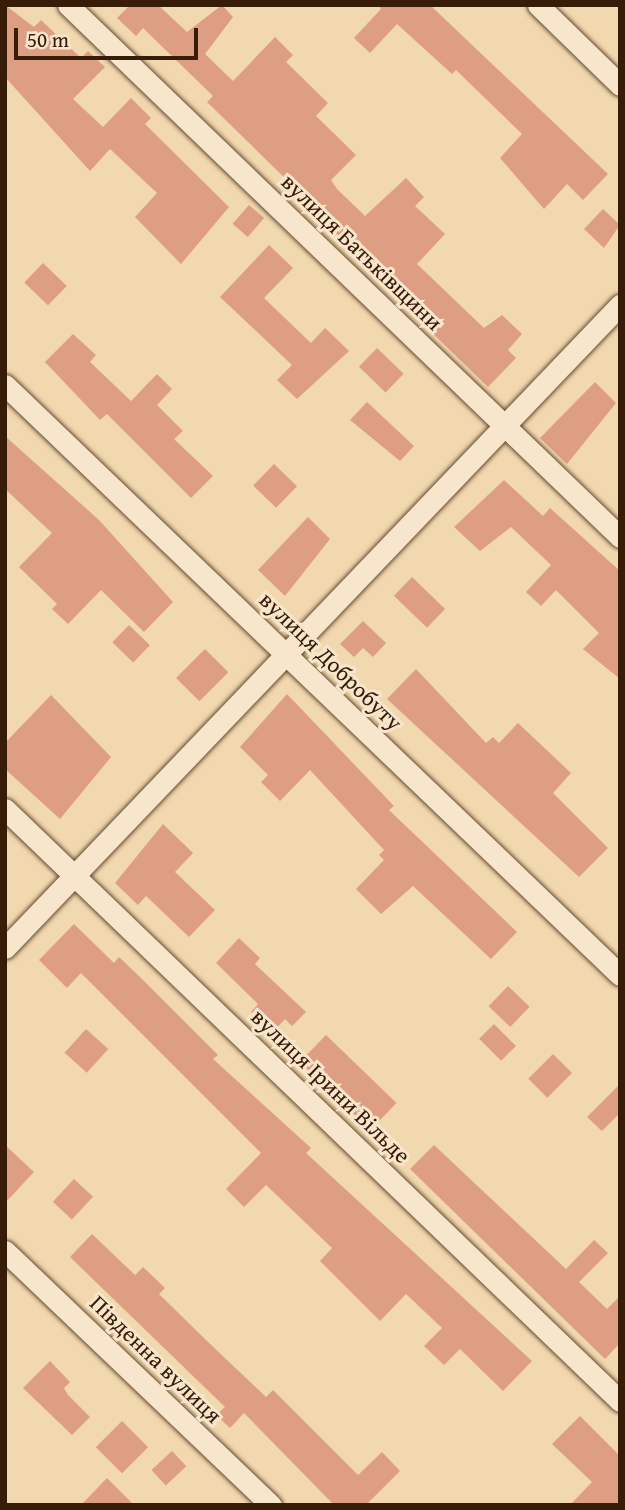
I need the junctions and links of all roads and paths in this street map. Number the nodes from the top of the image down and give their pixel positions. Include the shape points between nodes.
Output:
1 (68, 5) edge
2 (538, 5) edge
3 (620, 85) edge
4 (620, 305) edge
5 (5, 385) edge
6 (502, 424) junction
7 (620, 537) edge
8 (285, 653) junction
9 (5, 809) edge
10 (74, 875) junction
11 (5, 948) edge
12 (620, 975) edge
13 (5, 1251) edge
14 (620, 1401) edge
15 (271, 1505) edge

1 - 6 street, вулиця Батьківщини
2 - 3 street
4 - 6 street
5 - 8 street, вулиця Добробуту
6 - 7 street, вулиця Батьківщини
6 - 8 street
8 - 10 street
8 - 12 street, вулиця Добробуту
9 - 10 street, вулиця Ірини Вільде
10 - 11 street
10 - 14 street, вулиця Ірини Вільде
13 - 15 street, Південна вулиця

